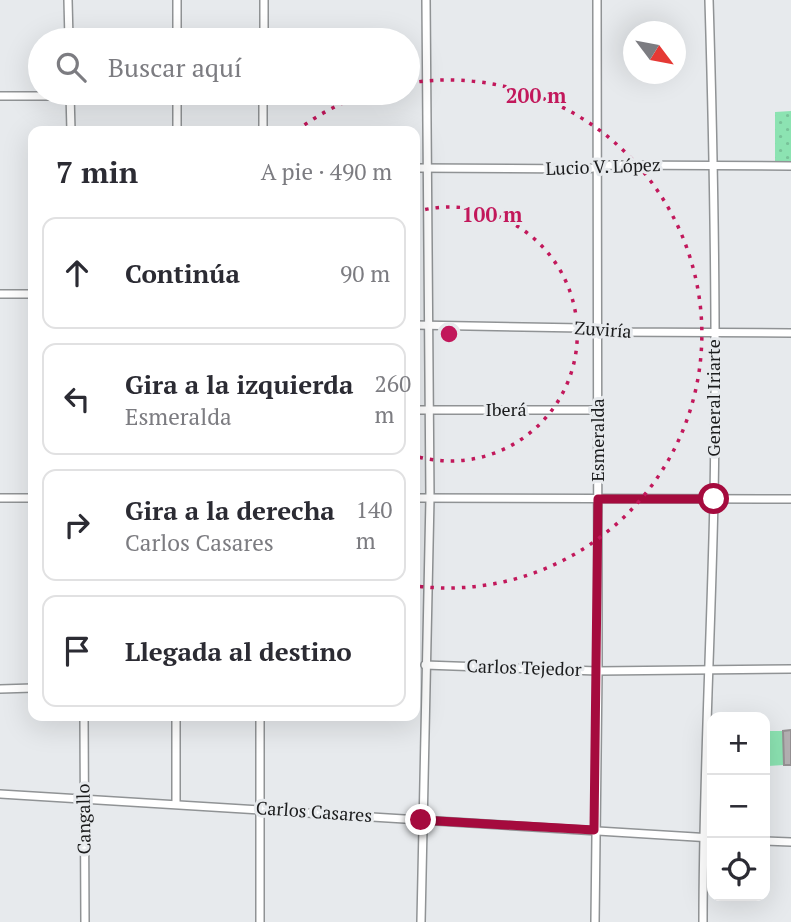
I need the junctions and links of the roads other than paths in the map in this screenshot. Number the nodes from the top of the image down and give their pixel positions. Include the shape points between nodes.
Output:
1 (68, 0) edge
2 (177, 0) edge
3 (264, 0) edge
4 (426, 0) edge
5 (597, 0) edge
6 (709, 0) edge
7 (69, 28) edge
8 (177, 28) edge
9 (264, 28) edge
10 (28, 95) edge
11 (0, 96) edge
12 (70, 105) edge
13 (177, 105) edge
14 (263, 105) edge
15 (71, 126) edge
16 (177, 126) edge
17 (262, 126) edge
18 (714, 165) junction
19 (791, 166) edge
20 (598, 167) junction
21 (420, 168) edge
22 (426, 168) junction
23 (28, 293) edge
24 (0, 294) edge
25 (429, 324) junction
26 (420, 325) edge
27 (598, 330) junction
28 (714, 333) junction
29 (791, 333) edge
30 (420, 410) edge
31 (429, 410) junction
32 (597, 410) junction
33 (0, 498) edge
34 (28, 498) edge
35 (420, 498) edge
36 (430, 498) junction
37 (598, 499) junction
38 (714, 499) junction
39 (791, 499) edge
40 (425, 665) junction
41 (791, 669) edge
42 (598, 671) junction
43 (707, 671) junction
44 (28, 688) edge
45 (0, 689) edge
46 (420, 689) edge
47 (424, 689) junction
48 (84, 721) edge
49 (177, 721) edge
50 (260, 721) edge
51 (0, 794) edge
52 (84, 797) junction
53 (176, 803) junction
54 (260, 808) junction
55 (421, 820) junction
56 (594, 830) junction
57 (703, 837) junction
58 (707, 837) edge
59 (770, 841) edge
60 (791, 842) edge
61 (85, 922) edge
62 (260, 922) edge
63 (421, 922) edge
64 (595, 922) edge
65 (704, 922) edge

1 - 7 street
2 - 8 street
3 - 9 street
4 - 22 street
5 - 20 street, Esmeralda
6 - 18 street, General Iriarte
10 - 11 street
12 - 15 street
13 - 16 street
14 - 17 street
18 - 19 street, Lucio V. López
18 - 20 street, Lucio V. López
18 - 28 street, General Iriarte
20 - 22 street, Lucio V. López
20 - 27 street, Esmeralda
21 - 22 street, Lucio V. López
22 - 25 street
23 - 24 street
25 - 26 street, Zuviría
25 - 27 street, Zuviría
25 - 31 street
27 - 28 street, Zuviría
27 - 32 street, Esmeralda
28 - 29 street, Zuviría
28 - 38 street, General Iriarte
30 - 31 street, Iberá
31 - 32 street, Iberá
31 - 36 street
32 - 37 street, Esmeralda
33 - 34 street
35 - 36 street
36 - 37 street
36 - 40 street
37 - 38 street
37 - 42 street, Esmeralda
38 - 39 street
38 - 43 street, General Iriarte
40 - 42 street, Carlos Tejedor
40 - 47 street
41 - 43 street, Carlos Tejedor
42 - 43 street, Carlos Tejedor
42 - 56 street, Esmeralda
43 - 57 street, General Iriarte
44 - 45 street
46 - 47 street
47 - 55 street
48 - 52 street, Cangallo
49 - 53 street
50 - 54 street
51 - 52 street, Carlos Casares
52 - 53 street, Carlos Casares
52 - 61 street, Cangallo
53 - 54 street, Carlos Casares
54 - 55 street, Carlos Casares
54 - 62 street
55 - 56 street, Carlos Casares
55 - 63 street
56 - 57 street, Carlos Casares
56 - 64 street, Esmeralda
57 - 58 street, Carlos Casares
57 - 65 street, General Iriarte
59 - 60 street

